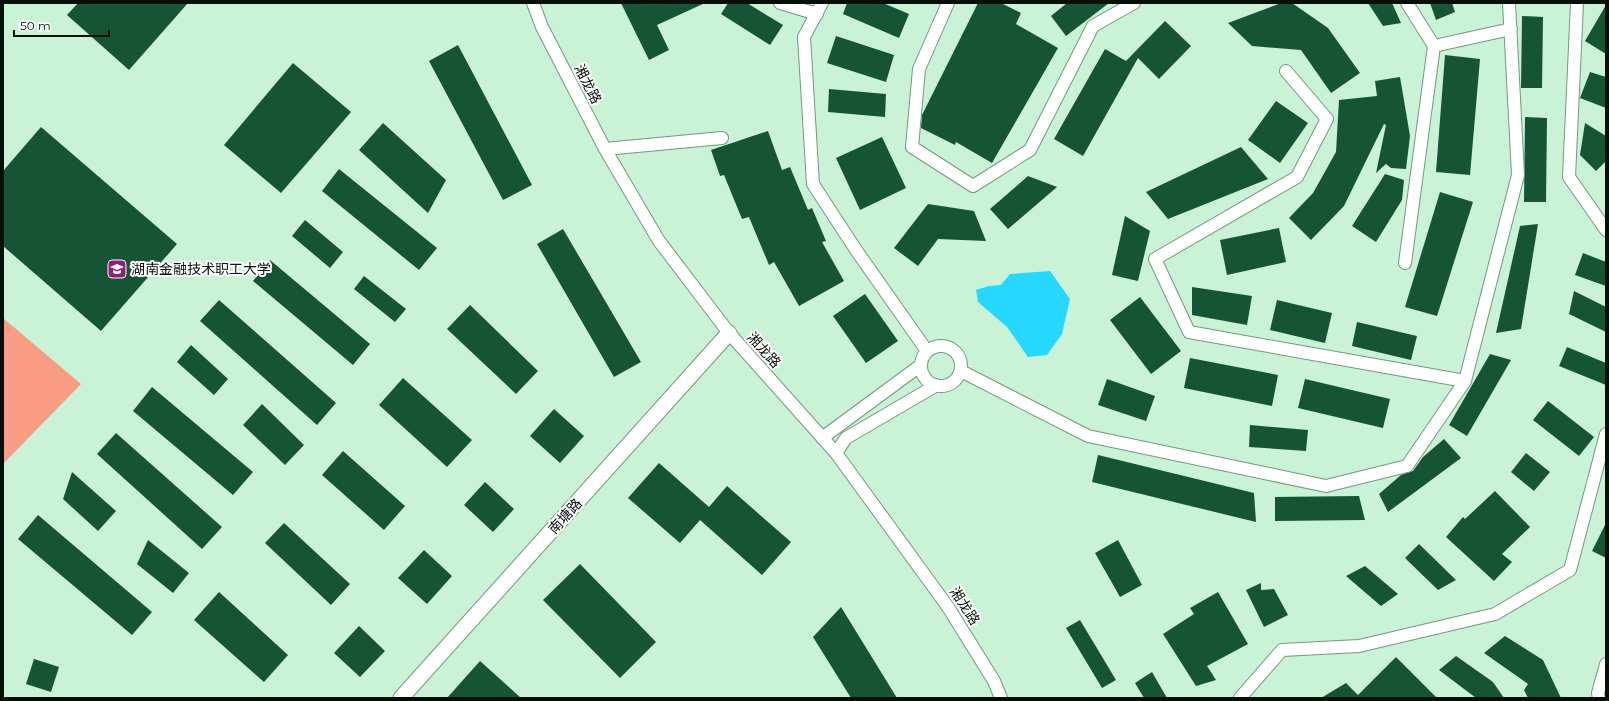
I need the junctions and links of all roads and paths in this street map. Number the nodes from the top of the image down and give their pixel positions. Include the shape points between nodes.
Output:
1 (533, 3) edge
2 (780, 3) edge
3 (948, 3) edge
4 (1134, 3) edge
5 (1408, 3) edge
6 (1509, 3) edge
7 (1577, 3) edge
8 (820, 8) edge
9 (1510, 29) junction
10 (1434, 46) junction
11 (1286, 71) dead end
12 (722, 138) dead end
13 (605, 149) junction
14 (1606, 230) edge
15 (1404, 263) dead end
16 (729, 333) junction
17 (927, 351) junction
18 (921, 365) junction
19 (961, 371) junction
20 (1465, 381) junction
21 (935, 386) junction
22 (1606, 434) edge
23 (822, 438) junction
24 (836, 453) junction
25 (1606, 664) edge
26 (402, 698) edge
27 (1001, 698) edge
28 (1240, 698) edge
29 (1599, 698) edge

1 - 13 street, 湘龙路 via 542,27
2 - 8 street
3 - 4 street via 919,69 912,147 972,186 1030,150 1093,26
5 - 10 street
6 - 9 street
7 - 14 street via 1569,177
8 - 17 street via 804,37 813,184
9 - 10 street
9 - 20 street via 1518,175
10 - 15 street
11 - 20 street via 1326,119 1297,177 1155,258 1189,332
12 - 13 street
13 - 16 street, 湘龙路 via 659,241
16 - 23 street, 湘龙路
16 - 26 street, 南塘路
17 - 18 street
17 - 19 street via 939,346 952,349 960,360
18 - 21 street via 925,380
18 - 23 street
19 - 20 street via 1088,436 1326,486 1407,466
19 - 21 street via 951,385
21 - 24 street via 846,438
22 - 28 street via 1570,570 1495,614 1359,646 1282,650
23 - 24 street, 湘龙路
24 - 27 street, 湘龙路 via 948,606 994,681
25 - 29 street

